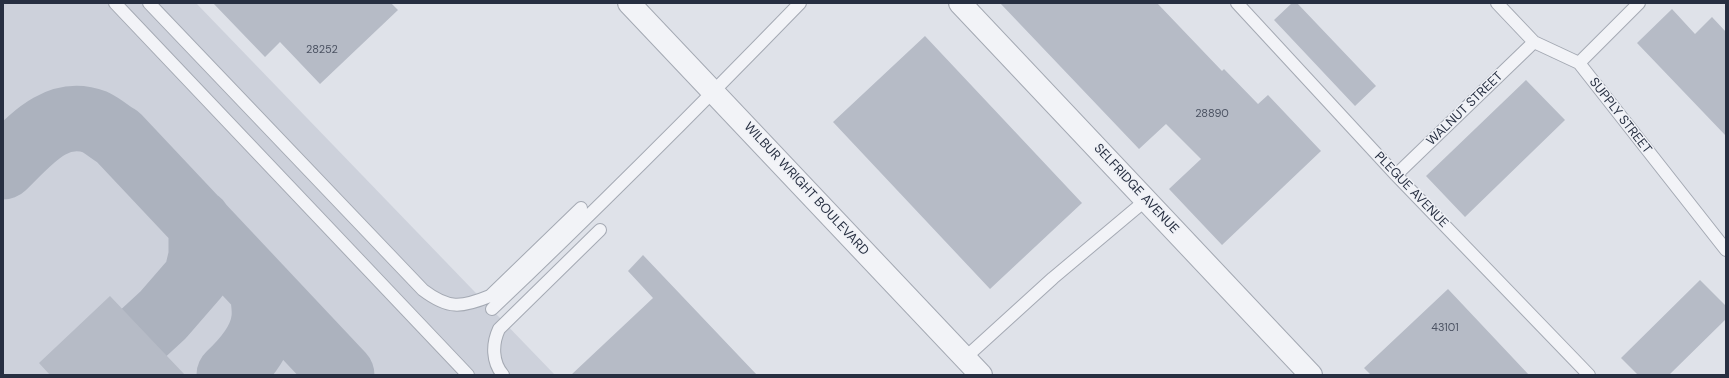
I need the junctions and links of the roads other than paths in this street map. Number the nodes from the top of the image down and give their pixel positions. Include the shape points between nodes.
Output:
1 (115, 3) edge
2 (149, 3) edge
3 (629, 3) edge
4 (800, 3) edge
5 (960, 3) edge
6 (1237, 3) edge
7 (1497, 3) edge
8 (1639, 3) edge
9 (1534, 42) junction
10 (1579, 64) junction
11 (714, 92) junction
12 (1396, 175) junction
13 (1146, 200) junction
14 (581, 208) dead end
15 (600, 230) dead end
16 (1726, 250) edge
17 (492, 310) dead end
18 (965, 358) junction
19 (468, 375) edge
20 (503, 375) edge
21 (981, 375) edge
22 (1312, 375) edge
23 (1588, 375) edge

1 - 19 lane
2 - 14 lane via 423,290 440,301 452,305 472,303 490,296
3 - 11 street, WILBUR WRIGHT BOULEVARD
4 - 11 lane
5 - 13 street, SELFRIDGE AVENUE
6 - 12 lane, PLEGUE AVENUE
7 - 9 lane, SUPPLY STREET
8 - 10 lane
9 - 10 lane, SUPPLY STREET
9 - 12 lane, WALNUT STREET
10 - 16 lane, SUPPLY STREET
11 - 17 lane
11 - 18 street, WILBUR WRIGHT BOULEVARD
12 - 23 lane, PLEGUE AVENUE
13 - 18 lane via 1053,278
13 - 22 street, SELFRIDGE AVENUE
15 - 20 lane via 499,328 494,341 494,356
18 - 21 street, WILBUR WRIGHT BOULEVARD

